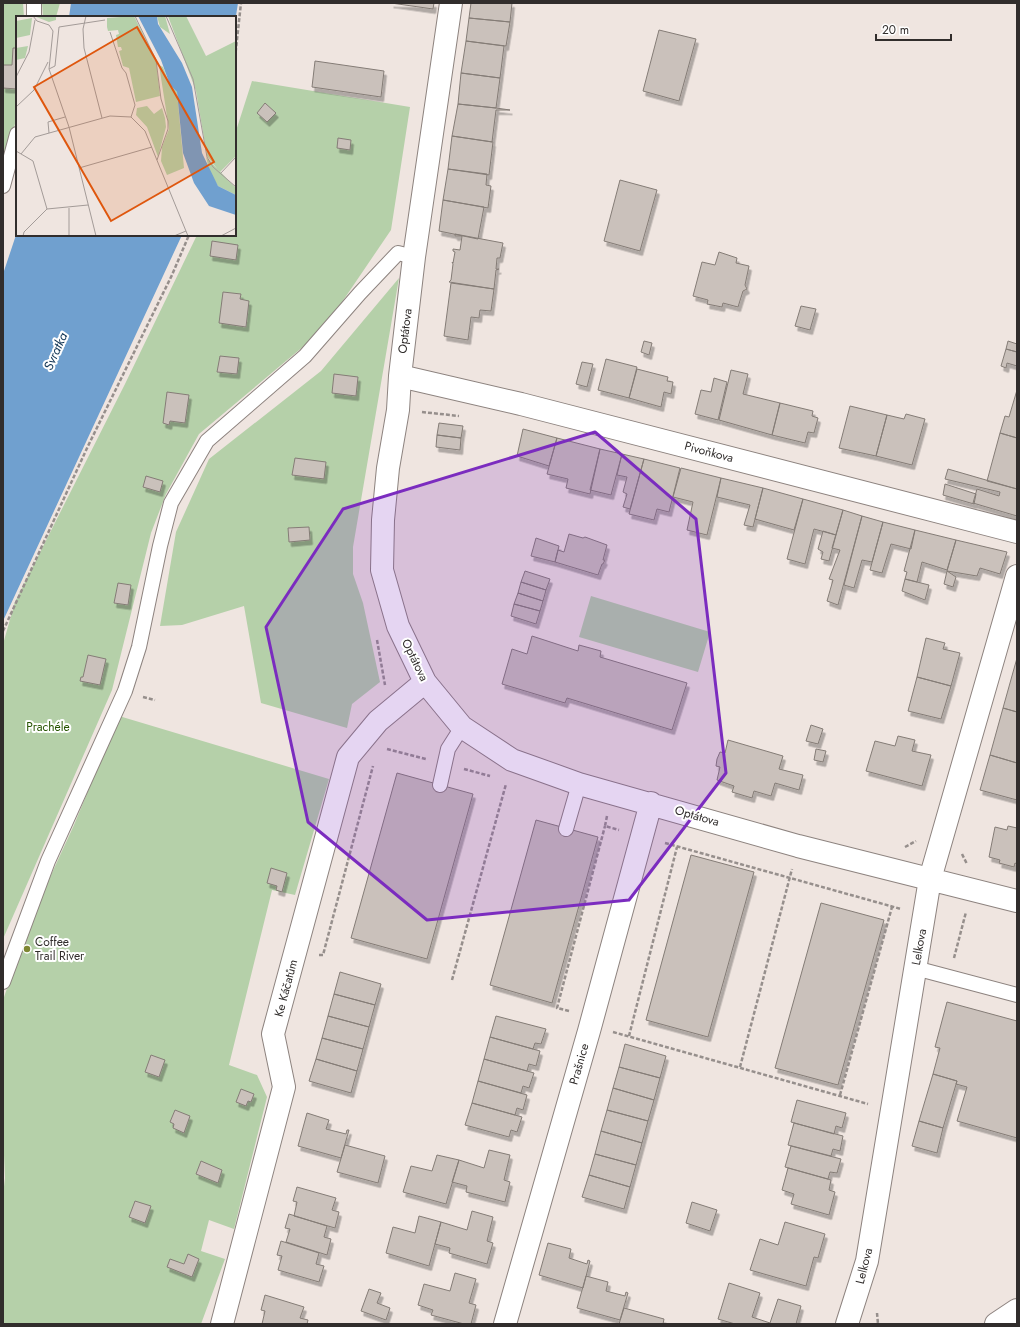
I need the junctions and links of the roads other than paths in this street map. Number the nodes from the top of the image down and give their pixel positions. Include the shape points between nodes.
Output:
1 (34, 3) edge
2 (451, 3) edge
3 (34, 16) edge
4 (16, 138) edge
5 (3, 186) edge
6 (414, 257) junction
7 (400, 376) junction
8 (1017, 532) edge
9 (1017, 576) edge
10 (425, 682) junction
11 (462, 727) junction
12 (579, 784) junction
13 (440, 785) dead end
14 (651, 803) junction
15 (566, 829) dead end
16 (930, 879) junction
17 (1017, 901) edge
18 (915, 968) junction
19 (3, 982) edge
20 (1017, 995) edge
21 (1017, 1310) edge
22 (222, 1324) edge
23 (505, 1324) edge
24 (847, 1324) edge
25 (996, 1324) edge

1 - 3 lane
2 - 6 street, Optátova
4 - 5 lane
6 - 7 street, Optátova
6 - 19 lane via 398,254 305,356 207,441 171,503 139,647 125,692 48,861
7 - 8 street, Pivoňkova via 521,404
7 - 10 street, Optátova via 383,520 382,565 398,626
9 - 16 street, Lelkova
10 - 11 street, Optátova
10 - 22 street, Ke Káčatům via 378,721 348,757 274,1034 284,1087
11 - 12 street, Optátova via 512,760
11 - 13 lane via 448,749
12 - 14 street, Optátova
12 - 15 lane
14 - 16 street, Optátova via 798,846
14 - 23 street, Prašnice
16 - 17 street, Optátova
16 - 18 street, Lelkova
18 - 20 lane
18 - 24 street, Lelkova via 866,1267
21 - 25 street

